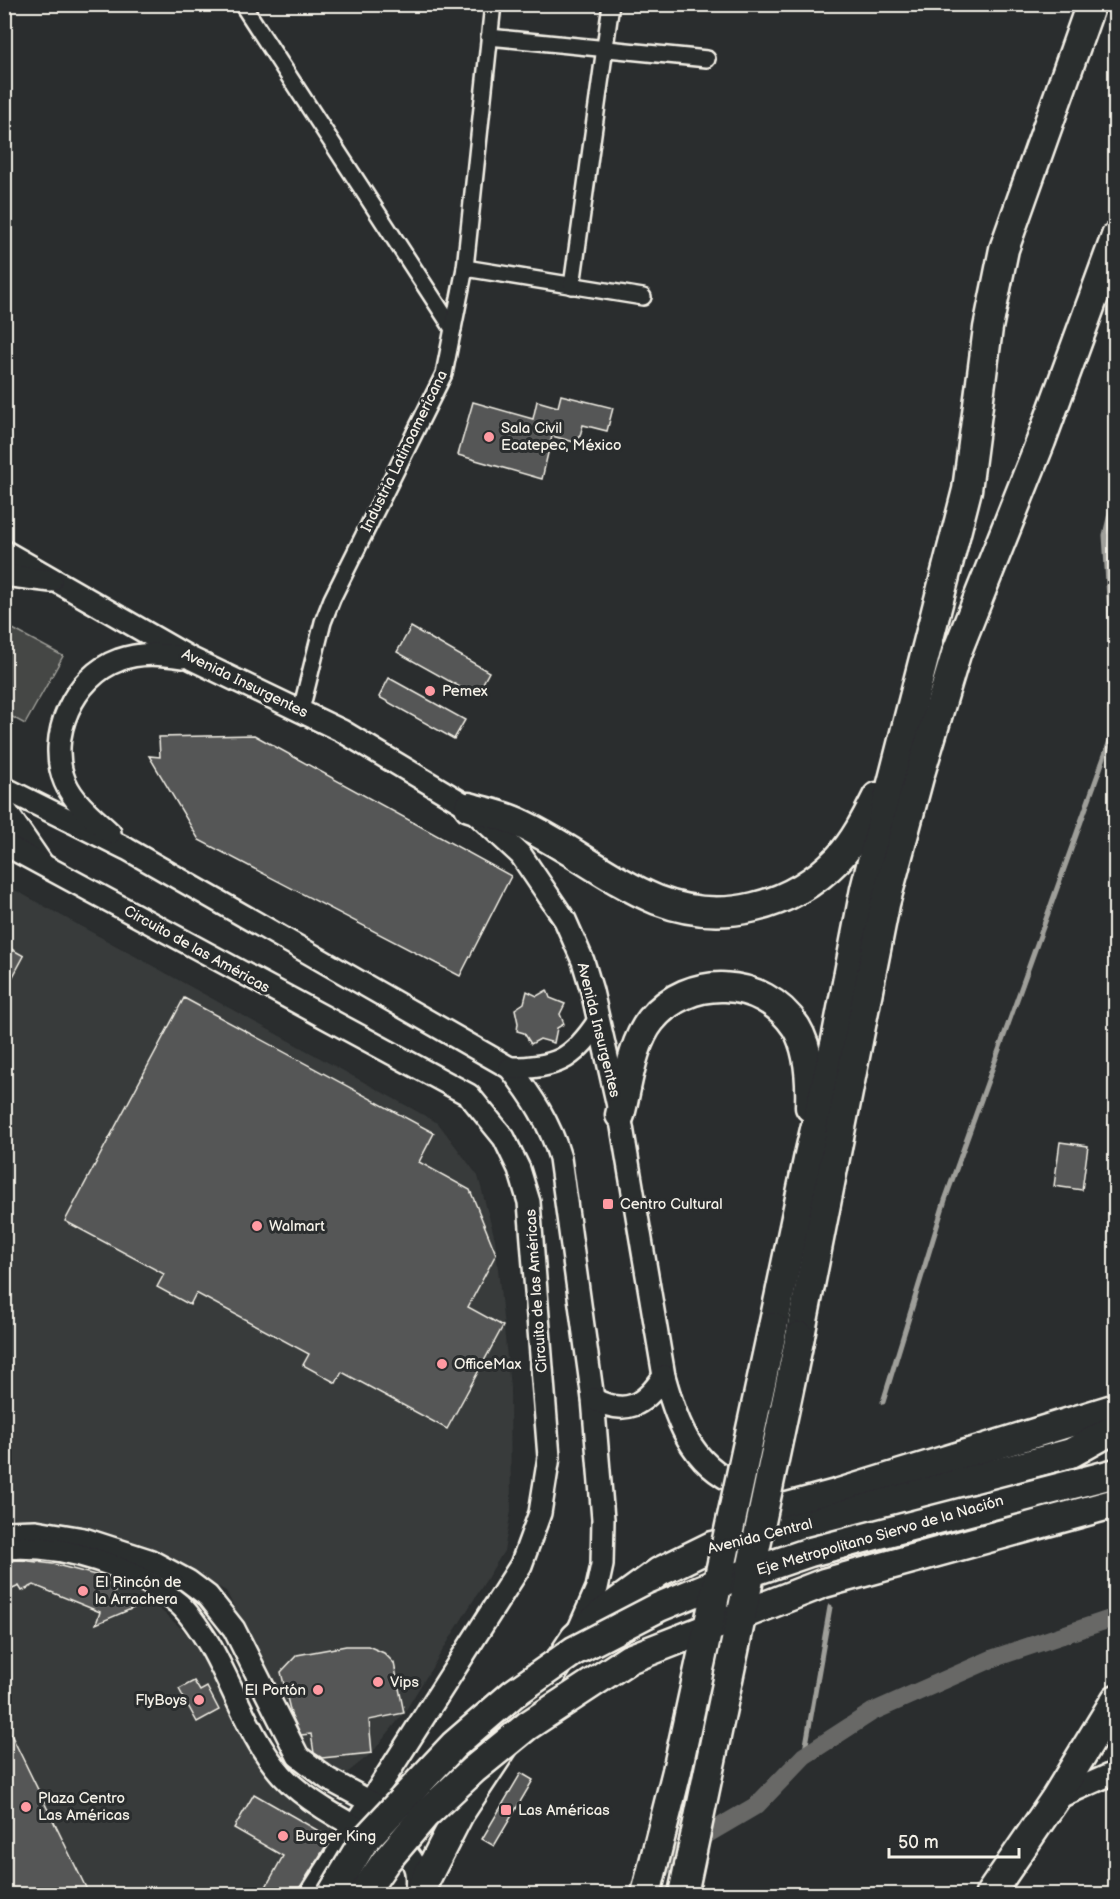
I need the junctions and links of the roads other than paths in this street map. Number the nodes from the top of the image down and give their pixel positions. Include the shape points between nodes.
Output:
1 (242, 4) edge
2 (493, 4) edge
3 (611, 4) edge
4 (1090, 4) edge
5 (489, 37) junction
6 (606, 48) junction
7 (707, 59) dead end
8 (1116, 236) edge
9 (465, 268) junction
10 (572, 286) junction
11 (643, 297) dead end
12 (453, 329) junction
13 (4, 551) edge
14 (4, 575) edge
15 (64, 583) junction
16 (192, 659) junction
17 (301, 710) junction
18 (895, 761) junction
19 (4, 788) edge
20 (470, 807) junction
21 (4, 808) edge
22 (4, 844) edge
23 (127, 849) junction
24 (41, 863) junction
25 (598, 1022) junction
26 (510, 1068) junction
27 (620, 1115) junction
28 (809, 1155) junction
29 (664, 1376) junction
30 (1116, 1393) edge
31 (593, 1399) junction
32 (1116, 1408) edge
33 (1116, 1428) edge
34 (1116, 1473) edge
35 (756, 1490) junction
36 (1116, 1503) edge
37 (793, 1505) junction
38 (4, 1532) edge
39 (751, 1535) junction
40 (4, 1548) edge
41 (575, 1638) junction
42 (1116, 1699) edge
43 (1116, 1772) edge
44 (1054, 1798) junction
45 (371, 1802) junction
46 (459, 1814) junction
47 (354, 1824) junction
48 (311, 1894) edge
49 (332, 1894) edge
50 (363, 1894) edge
51 (417, 1894) edge
52 (646, 1894) edge
53 (683, 1894) edge
54 (990, 1894) edge

1 - 12 street
2 - 5 street, Industria Latinoamericana
3 - 6 street
4 - 18 highway via 1004,249 987,328 967,490
5 - 6 street
5 - 9 street, Industria Latinoamericana
6 - 7 street
6 - 10 street
8 - 53 highway, bridge via 1037,451 956,654 885,904 800,1336
9 - 10 street
9 - 12 street, Industria Latinoamericana
10 - 11 street
12 - 17 street, Industria Latinoamericana via 439,386 327,610
13 - 15 main road, Avenida Insurgentes
14 - 15 main road
15 - 16 main road, Avenida Insurgentes
16 - 17 main road, Avenida Insurgentes
16 - 23 main road via 162,654 119,660 99,670 84,685 64,721 59,761 65,783 83,808
17 - 20 main road, Avenida Insurgentes
18 - 20 highway via 861,828 838,859 794,893 732,912 694,910 657,900 517,822
18 - 28 highway
19 - 23 main road
20 - 25 main road, Avenida Insurgentes via 521,855 565,920 583,961
21 - 24 main road
22 - 24 main road, Circuito de las Américas
23 - 26 main road
24 - 45 main road, Circuito de las Américas via 469,1095 504,1138 519,1169 529,1202 549,1457 540,1513 520,1564
25 - 26 main road via 584,1043 562,1062 538,1068
25 - 27 main road, Avenida Insurgentes
26 - 31 main road via 534,1099 553,1134 560,1158
27 - 28 highway via 638,1045 650,1021 664,1007 693,990 713,986 750,991 770,1001 796,1027 803,1044 811,1083
27 - 29 main road, Avenida Insurgentes
28 - 52 highway, bridge via 677,1771
29 - 31 main road via 656,1389 634,1406 609,1407
29 - 35 main road, Avenida Insurgentes via 673,1409 697,1455 733,1483
30 - 35 highway via 809,1486
31 - 41 main road via 603,1519 602,1565 597,1588
32 - 37 highway
33 - 39 highway, Avenida Central via 1071,1453 785,1530
34 - 49 highway, Eje Metropolitano Siervo de la Nación, bridge via 810,1552 659,1607 574,1651 513,1694 446,1754 363,1842
35 - 37 highway
36 - 50 highway, Eje Metropolitano Siervo de la Nación, bridge via 824,1583 629,1659 526,1726 473,1770 425,1815
37 - 39 highway
38 - 45 main road via 36,1531 84,1539 149,1560 188,1581 208,1596 234,1629 298,1756 328,1779
39 - 41 highway, Avenida Central via 712,1546 659,1572
40 - 47 main road via 55,1549 78,1555 144,1582 179,1605 208,1643 267,1756 299,1791
41 - 46 highway, Avenida Central
42 - 44 highway
43 - 44 main road
44 - 54 highway
45 - 46 main road via 410,1825 428,1827
45 - 47 main road, Circuito de las Américas
46 - 51 highway, Avenida Central
47 - 48 main road, Circuito de las Américas
47 - 51 main road via 409,1856 417,1875

